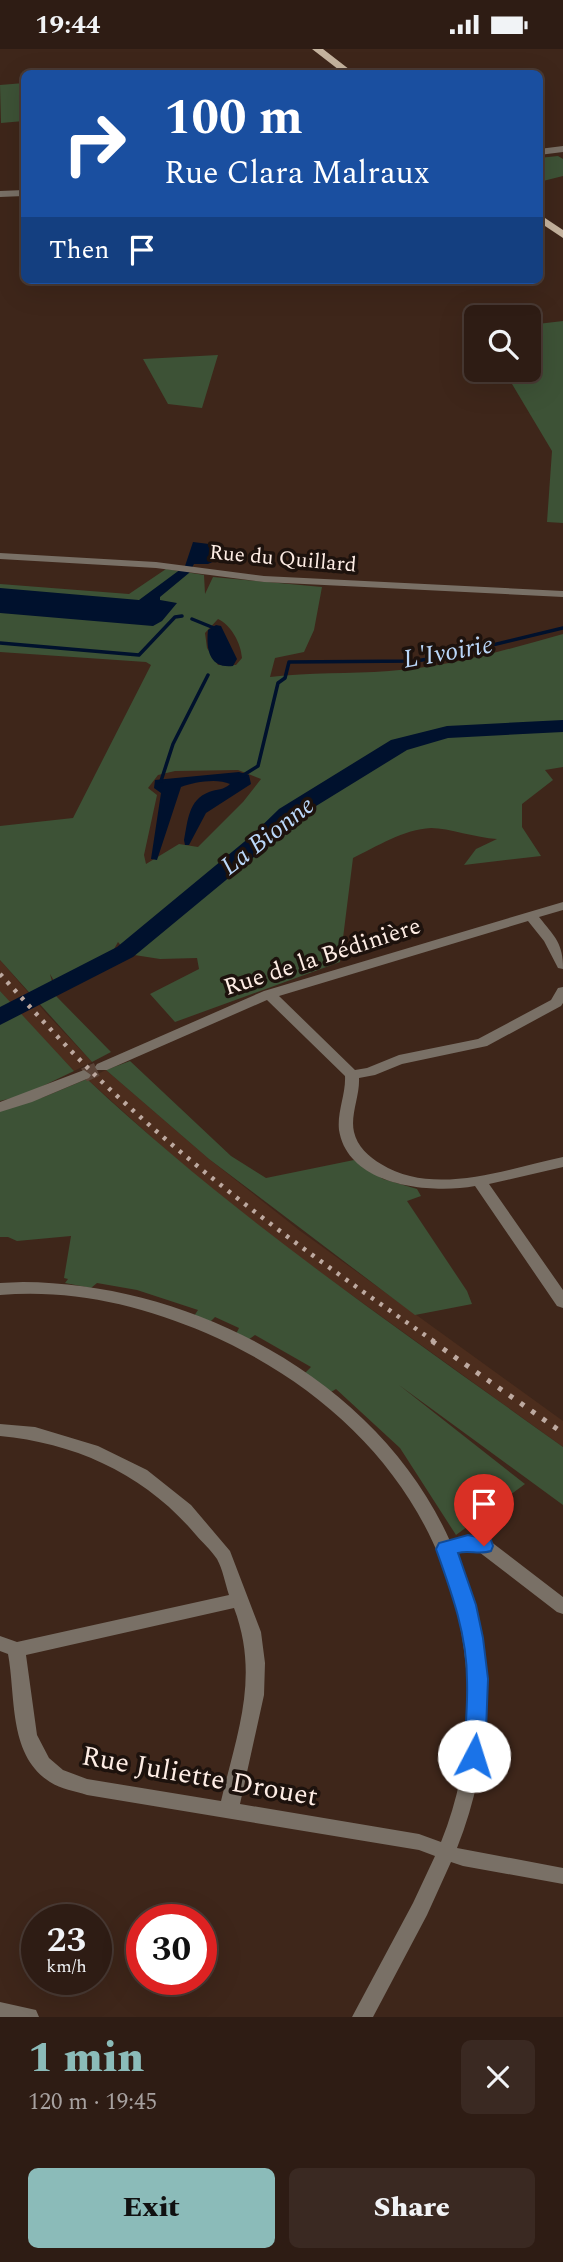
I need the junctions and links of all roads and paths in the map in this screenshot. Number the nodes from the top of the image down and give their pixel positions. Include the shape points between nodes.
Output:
1 (317, 49) edge
2 (345, 70) edge
3 (563, 149) edge
4 (543, 152) edge
5 (21, 193) edge
6 (0, 194) edge
7 (543, 220) edge
8 (563, 235) edge
9 (0, 556) edge
10 (563, 594) edge
11 (563, 906) edge
12 (530, 915) junction
13 (563, 965) edge
14 (563, 991) edge
15 (269, 994) junction
16 (102, 1067) tunnel mouth
17 (84, 1075) tunnel mouth
18 (352, 1075) junction
19 (0, 1107) edge
20 (563, 1162) edge
21 (478, 1179) junction
22 (0, 1289) edge
23 (563, 1302) edge
24 (0, 1430) edge
25 (446, 1549) junction
26 (241, 1599) junction
27 (563, 1607) edge
28 (8, 1646) edge
29 (229, 1809) junction
30 (445, 1851) junction
31 (563, 1876) edge
32 (0, 2011) edge
33 (29, 2017) edge
34 (362, 2017) edge

1 - 2 main road
3 - 4 street
5 - 6 street
7 - 8 main road
9 - 10 street, Rue du Quillard via 179,568 264,579
11 - 12 street, Rue de la Bédinière
12 - 13 street
12 - 15 street, Rue de la Bédinière
14 - 18 street via 556,1003 482,1043 398,1059
15 - 16 street, Rue de la Bédinière
15 - 18 street
17 - 19 street
18 - 21 street via 346,1131 352,1147 368,1163 404,1180 435,1185
20 - 21 street
21 - 23 street
22 - 25 street via 27,1286 119,1297 192,1320 259,1350 320,1390 376,1440 421,1498
24 - 26 street via 36,1433 92,1450 141,1475 185,1510 223,1556
25 - 27 street via 468,1543 484,1546
25 - 30 street via 473,1638 478,1716 466,1797
26 - 28 street
26 - 29 street via 252,1632 255,1695
28 - 29 street, Rue Juliette Drouet via 20,1663 27,1735 36,1758 58,1777 87,1787
29 - 30 street, Rue Juliette Drouet via 419,1842
30 - 31 street, Rue Juliette Drouet
30 - 34 street
32 - 33 street

